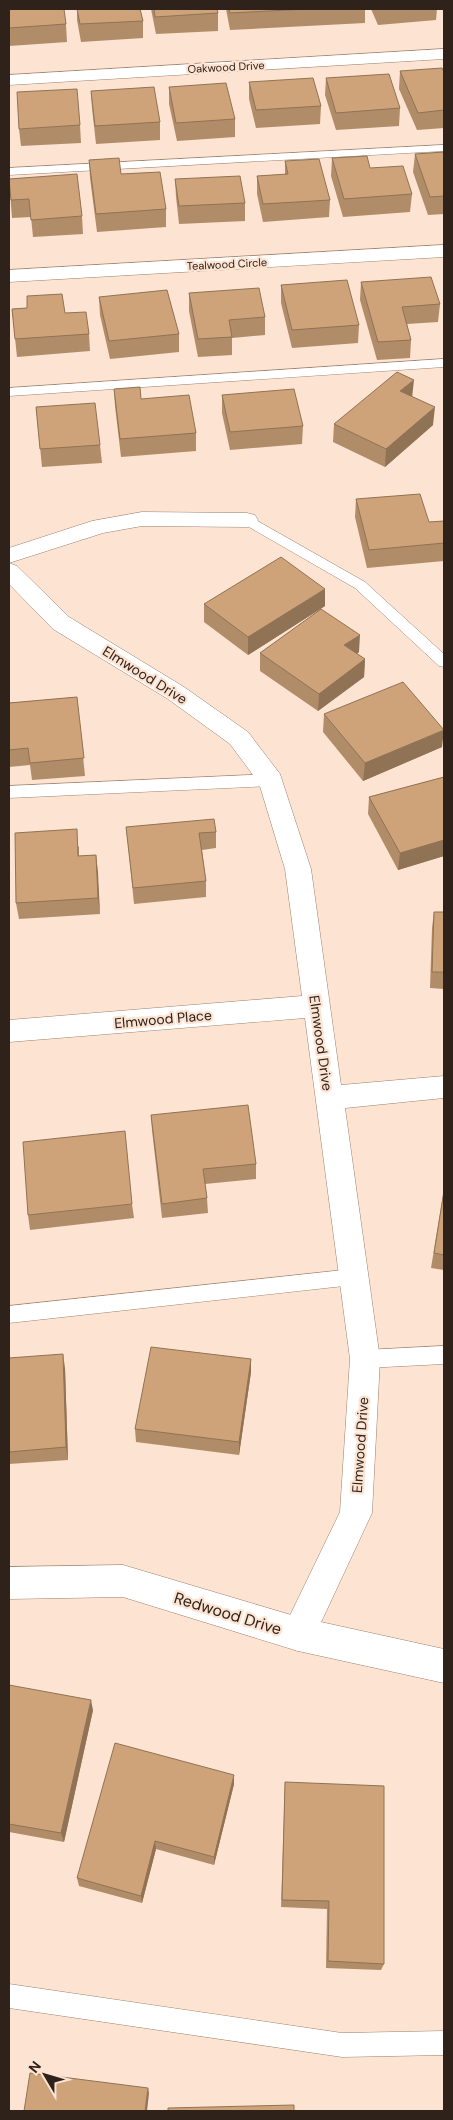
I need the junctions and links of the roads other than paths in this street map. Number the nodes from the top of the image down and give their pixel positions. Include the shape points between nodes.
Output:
1 (444, 54) edge
2 (9, 80) edge
3 (444, 148) edge
4 (9, 172) edge
5 (444, 251) edge
6 (9, 276) edge
7 (444, 362) edge
8 (9, 392) edge
9 (247, 520) joint
10 (9, 556) edge
11 (9, 571) edge
12 (444, 662) edge
13 (271, 780) junction
14 (9, 792) edge
15 (316, 1006) junction
16 (9, 1031) edge
17 (444, 1087) edge
18 (329, 1098) junction
19 (353, 1277) junction
20 (9, 1315) edge
21 (444, 1355) edge
22 (365, 1359) junction
23 (9, 1583) edge
24 (298, 1634) junction
25 (444, 1666) edge
26 (9, 1996) edge
27 (444, 2043) edge

1 - 2 street, Oakwood Drive
3 - 4 lane
5 - 6 street, Tealwood Circle
7 - 8 lane
9 - 10 street via 142,519 100,526
9 - 12 lane via 360,585
11 - 13 street, Elmwood Drive via 61,623 176,693 239,738
13 - 14 lane
13 - 15 street, Elmwood Drive via 298,869
15 - 16 street, Elmwood Place
15 - 18 street, Elmwood Drive
17 - 18 street
18 - 19 street, Elmwood Drive
19 - 20 lane
19 - 22 street, Elmwood Drive
21 - 22 lane
22 - 24 street, Elmwood Drive via 356,1513
23 - 24 street, Redwood Drive via 123,1581
24 - 25 street, Redwood Drive
26 - 27 lane via 342,2045

